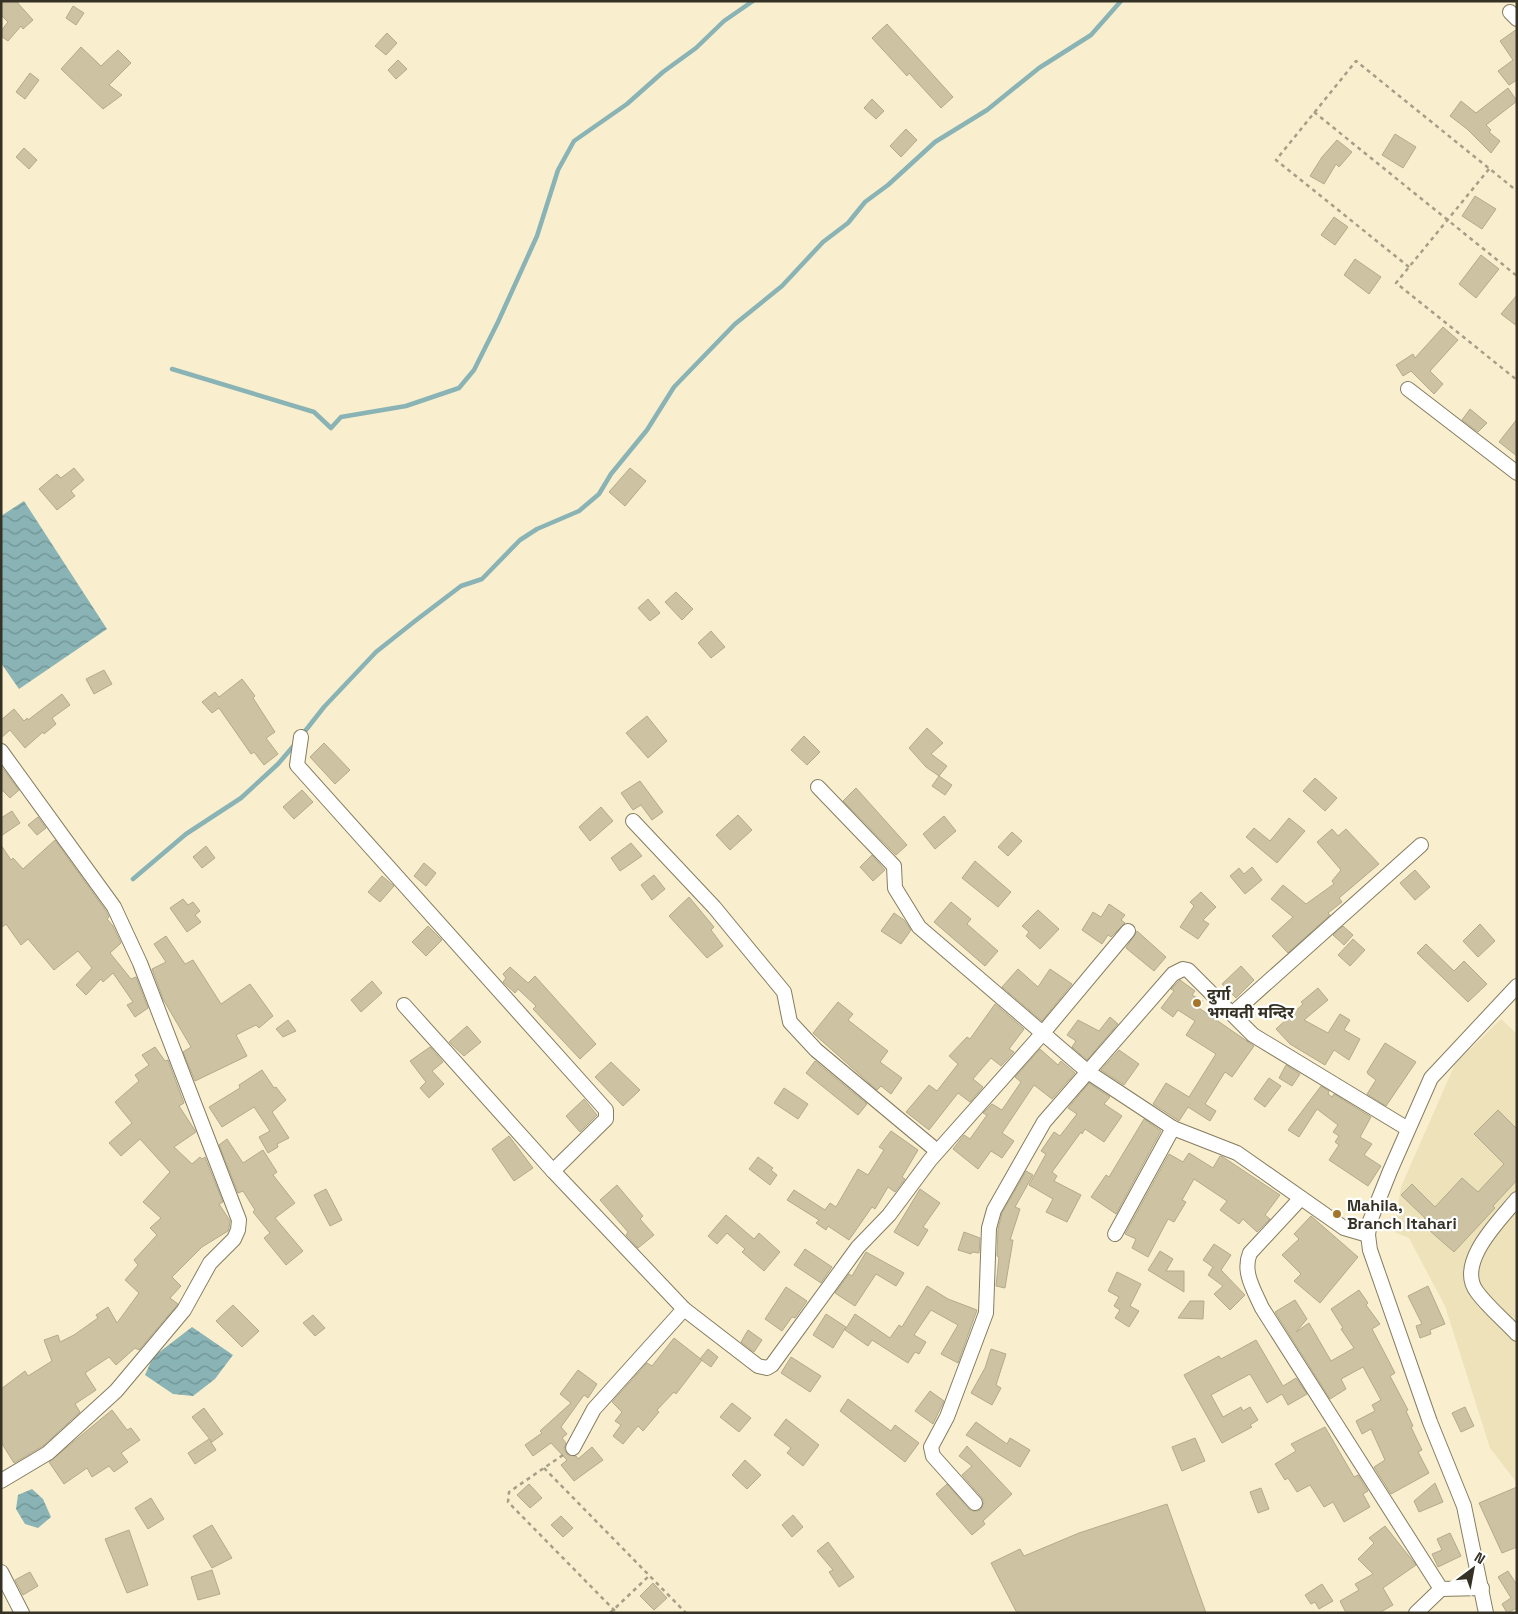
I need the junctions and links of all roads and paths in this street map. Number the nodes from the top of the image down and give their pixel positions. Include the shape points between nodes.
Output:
1 (1314, 112) junction
2 (1489, 169) junction
3 (1517, 191) edge
4 (1448, 220) junction
5 (1409, 267) junction
6 (1517, 276) edge
7 (1517, 380) edge
8 (1408, 390) dead end
9 (1517, 473) edge
10 (301, 737) dead end
11 (1, 751) edge
12 (818, 787) dead end
13 (633, 821) dead end
14 (1422, 845) dead end
15 (1128, 931) dead end
16 (1517, 986) edge
17 (404, 1005) dead end
18 (1232, 1014) junction
19 (1042, 1034) junction
20 (1088, 1072) junction
21 (1173, 1128) junction
22 (1408, 1129) junction
23 (938, 1151) junction
24 (554, 1172) junction
25 (1301, 1198) junction
26 (1517, 1199) edge
27 (1115, 1234) dead end
28 (1368, 1235) junction
29 (684, 1309) junction
30 (1517, 1334) edge
31 (573, 1448) joint
32 (544, 1468) junction
33 (1, 1481) edge
34 (975, 1503) dead end
35 (1, 1572) edge
36 (650, 1576) junction
37 (1482, 1588) junction
38 (1441, 1589) junction
39 (614, 1610) junction
40 (22, 1613) edge
41 (610, 1613) edge
42 (617, 1613) edge
43 (686, 1613) edge
44 (1416, 1613) edge
45 (1486, 1613) edge

1 - 2 path via 1356,62
1 - 4 path
1 - 5 path via 1276,160
2 - 3 path
2 - 4 path
4 - 5 path
4 - 6 path
5 - 7 path via 1396,283
8 - 9 street
10 - 24 street via 297,765 606,1110 606,1119
11 - 33 street via 114,907 140,963 239,1220 234,1239 210,1264 184,1310 116,1391 48,1453
12 - 19 street via 894,866 896,888 919,927
13 - 23 street via 714,907 784,992 790,1022 816,1050
14 - 18 street
15 - 19 street
16 - 22 street via 1432,1078
17 - 24 street
18 - 20 street via 1188,970 1178,970
18 - 22 street via 1253,1035
19 - 20 street
19 - 23 street
20 - 21 street
20 - 34 street via 1044,1122 994,1210 988,1228 986,1313 947,1417 931,1447 933,1456
21 - 25 street via 1237,1153
21 - 27 street
22 - 28 street via 1370,1221
23 - 29 street via 889,1215 858,1247 768,1368 758,1366
24 - 29 street
25 - 28 street via 1344,1228
25 - 38 street via 1250,1253 1247,1273 1262,1308
26 - 30 street via 1478,1248 1471,1270 1475,1290
28 - 37 street via 1370,1250 1430,1422 1464,1506
29 - 31 street via 594,1408
31 - 32 path
32 - 36 path
32 - 39 path via 509,1492 508,1502
35 - 40 street
36 - 39 path
36 - 43 path
37 - 38 street
37 - 45 street
38 - 44 street
39 - 41 path
39 - 42 path

